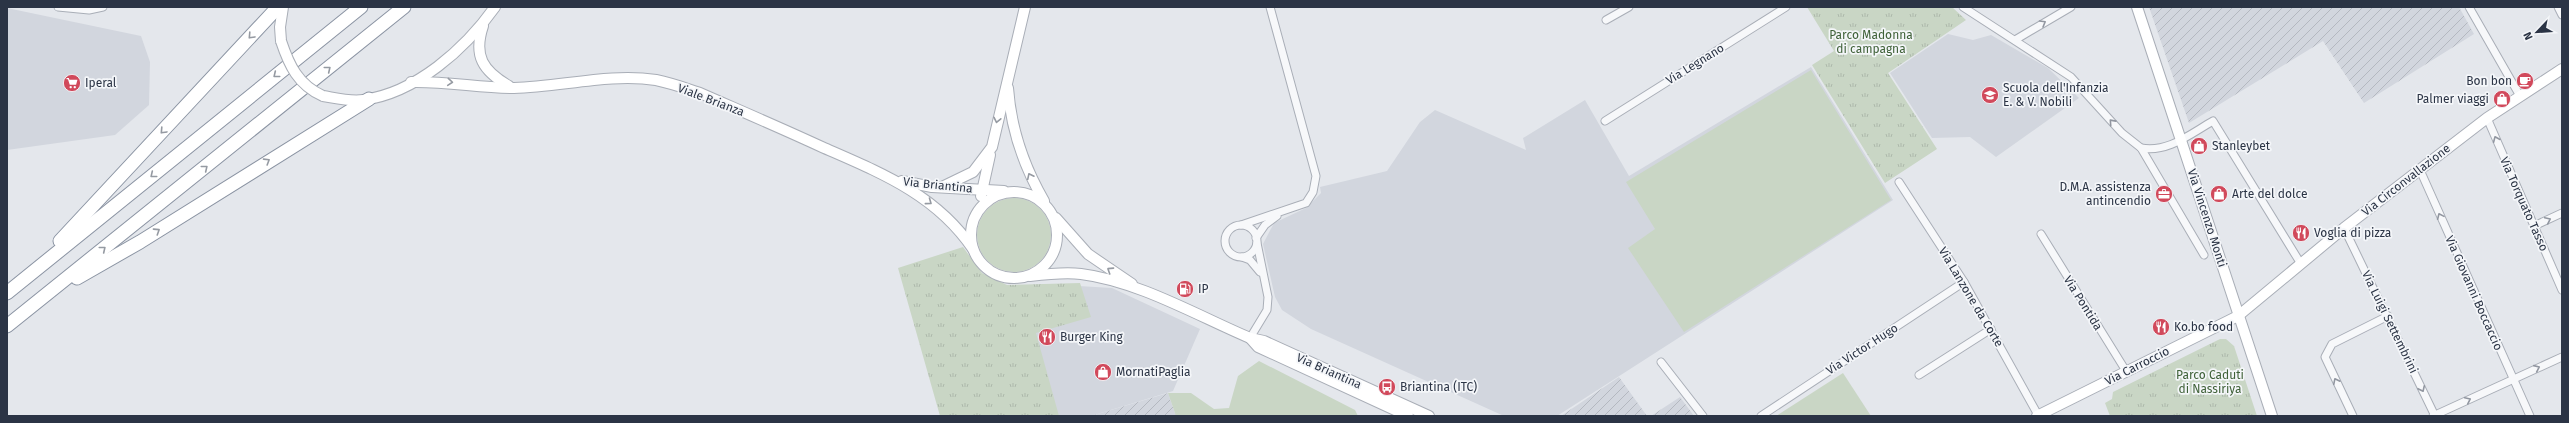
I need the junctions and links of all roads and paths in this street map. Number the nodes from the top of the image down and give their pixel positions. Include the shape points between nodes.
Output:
1 (58, 7) edge
2 (103, 7) edge
3 (278, 7) edge
4 (283, 7) edge
5 (361, 7) edge
6 (404, 7) edge
7 (495, 7) edge
8 (1025, 7) edge
9 (1270, 7) edge
10 (1629, 7) edge
11 (1786, 7) edge
12 (1963, 7) edge
13 (2071, 7) edge
14 (2137, 7) edge
15 (2469, 7) edge
16 (2558, 7) edge
17 (2562, 15) edge
18 (1606, 20) dead end
19 (485, 21) junction
20 (2015, 40) junction
21 (2562, 69) edge
22 (411, 82) junction
23 (1008, 83) junction
24 (512, 88) junction
25 (2520, 96) junction
26 (369, 99) junction
27 (2487, 118) junction
28 (1605, 121) dead end
29 (2182, 139) junction
30 (992, 148) junction
31 (2141, 148) junction
32 (2420, 170) junction
33 (897, 180) junction
34 (1899, 182) dead end
35 (942, 187) junction
36 (982, 190) junction
37 (1010, 191) junction
38 (979, 209) junction
39 (1050, 210) junction
40 (1281, 213) junction
41 (2562, 213) edge
42 (1241, 225) junction
43 (2534, 226) junction
44 (2344, 228) junction
45 (2041, 234) dead end
46 (1256, 241) junction
47 (973, 249) junction
48 (2204, 255) dead end
49 (1242, 257) junction
50 (2301, 264) junction
51 (1263, 275) junction
52 (1030, 276) junction
53 (26, 277) junction
54 (1964, 282) junction
55 (2562, 290) edge
56 (1143, 291) junction
57 (7, 293) edge
58 (39, 300) junction
59 (2238, 316) junction
60 (2388, 316) junction
61 (7, 326) edge
62 (1991, 329) junction
63 (1250, 338) junction
64 (2562, 358) edge
65 (1661, 362) dead end
66 (2126, 371) junction
67 (1919, 374) dead end
68 (2513, 379) junction
69 (1384, 405) junction
70 (2038, 415) edge
71 (1390, 416) edge
72 (1408, 416) edge
73 (1429, 416) edge
74 (1703, 416) edge
75 (1761, 416) edge
76 (2272, 416) edge
77 (2353, 416) edge
78 (2434, 416) edge
79 (2530, 416) edge

1 - 2 street via 89,10
3 -> 53 highway
4 - 26 main road, bridge via 281,41 292,70 311,90 323,96 361,101
5 -> 53 highway
58 -> 6 highway
7 - 19 main road
8 - 23 main road
9 - 40 street via 1316,176 1313,192 1306,203
10 - 18 street
11 - 28 street, Via Legnano
12 - 20 street
20 -> 13 street
14 - 29 main road, Via Vincenzo Monti
15 - 25 street
16 - 17 street
19 - 22 main road via 450,56
19 - 24 main road via 478,44 481,59 494,78
31 -> 20 street via 2122,133 2071,76
21 - 25 main road, Via Circonvallazione
22 -> 24 main road, Viale Brianza via 443,81
22 - 26 main road
23 -> 30 main road
39 -> 23 main road via 1032,181 1015,137 1010,116
24 - 33 main road, Viale Brianza via 626,78 662,82 700,93
25 - 27 main road, Via Circonvallazione
58 -> 26 highway via 140,242
27 - 32 main road, Via Circonvallazione
43 -> 27 street, Via Torquato Tasso
29 - 31 street via 2155,151
29 - 50 street via 2213,121
29 - 59 main road, Via Vincenzo Monti
30 - 35 main road via 973,172
30 - 36 main road
31 - 48 street
32 - 44 main road, Via Circonvallazione
68 -> 32 street, Via Giovanni Boccaccio
33 - 35 main road, Via Briantina
33 -> 47 main road, Via Briantina via 945,214
34 - 54 street, Via Lanzone da Corte
35 - 36 main road, Via Briantina
36 - 37 main road, Via Briantina
36 - 38 main road
37 - 38 main road via 995,195
37 - 39 main road via 1025,192 1040,199
38 - 47 main road via 971,228
39 - 52 main road via 1058,230 1056,246 1043,268
56 -> 39 main road, Via Briantina via 1088,254
40 - 42 street
40 - 46 street via 1266,225
43 -> 41 street
42 - 46 street via 1251,229
42 - 49 street via 1231,229 1225,242 1229,251
43 - 55 street, Via Torquato Tasso
44 - 50 main road, Via Circonvallazione
44 - 60 street, Via Luigi Settembrini
45 - 66 street, Via Pontida
46 - 49 street via 1252,253
46 - 51 street
47 - 52 main road via 985,268 998,275 1018,278
49 - 51 street via 1256,265
50 - 59 main road, Via Circonvallazione
51 - 63 street via 1268,297 1267,310
52 - 56 main road, Via Briantina via 1082,274 1104,278
53 - 57 highway
54 - 62 street, Via Lanzone da Corte
54 - 75 street, Via Victor Hugo
56 - 63 main road, Via Briantina
58 - 61 highway
59 - 66 main road, Via Carroccio
59 - 76 main road, Via Vincenzo Monti
77 -> 60 street via 2324,357 2332,344
60 -> 78 street, Via Luigi Settembrini
62 - 67 street
62 - 70 street, Via Lanzone da Corte
63 - 69 main road, Via Briantina via 1258,347
63 - 73 main road, Via Briantina via 1264,341
68 -> 64 street
65 - 74 street
66 - 70 main road, Via Carroccio
78 -> 68 street
68 - 79 street, Via Giovanni Boccaccio
69 - 71 main road
69 - 72 main road, Via Briantina

